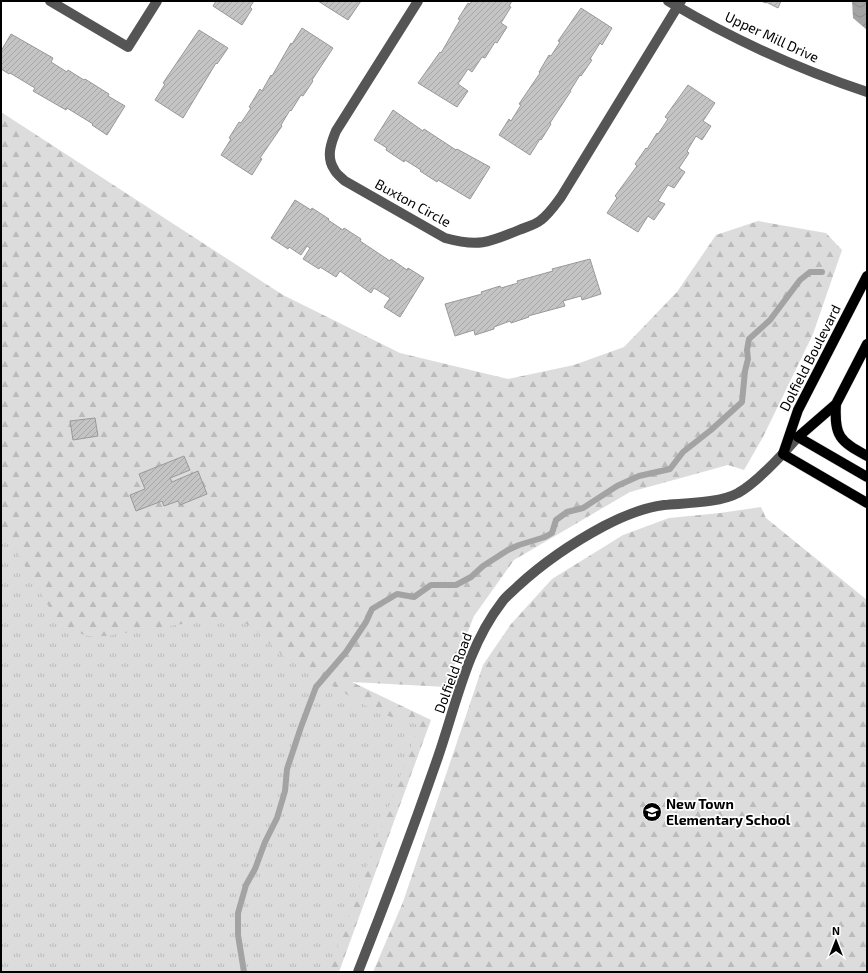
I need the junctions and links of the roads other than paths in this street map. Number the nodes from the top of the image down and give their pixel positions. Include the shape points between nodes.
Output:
1 (50, 1) edge
2 (157, 1) edge
3 (418, 1) edge
4 (668, 1) edge
5 (680, 4) edge
6 (867, 92) edge
7 (867, 276) edge
8 (867, 344) edge
9 (836, 404) junction
10 (798, 437) junction
11 (783, 454) junction
12 (867, 456) edge
13 (867, 477) edge
14 (867, 503) edge
15 (358, 972) edge

1 - 2 street via 128,47
3 - 5 street, Buxton Circle via 336,131 330,144 330,158 334,170 345,181 445,238 480,244 540,221 552,210
4 - 5 street, Upper Mill Drive
5 - 6 street, Upper Mill Drive via 749,44 829,79
7 - 11 main road, Dolfield Boulevard via 798,410
8 - 9 main road
9 - 10 main road
9 - 12 main road via 838,432 843,441
10 - 11 street, Dolfield Road
10 - 13 main road
11 - 14 main road
11 - 15 street, Dolfield Road via 737,494 630,513 603,527 526,578 502,601 476,643 438,757

